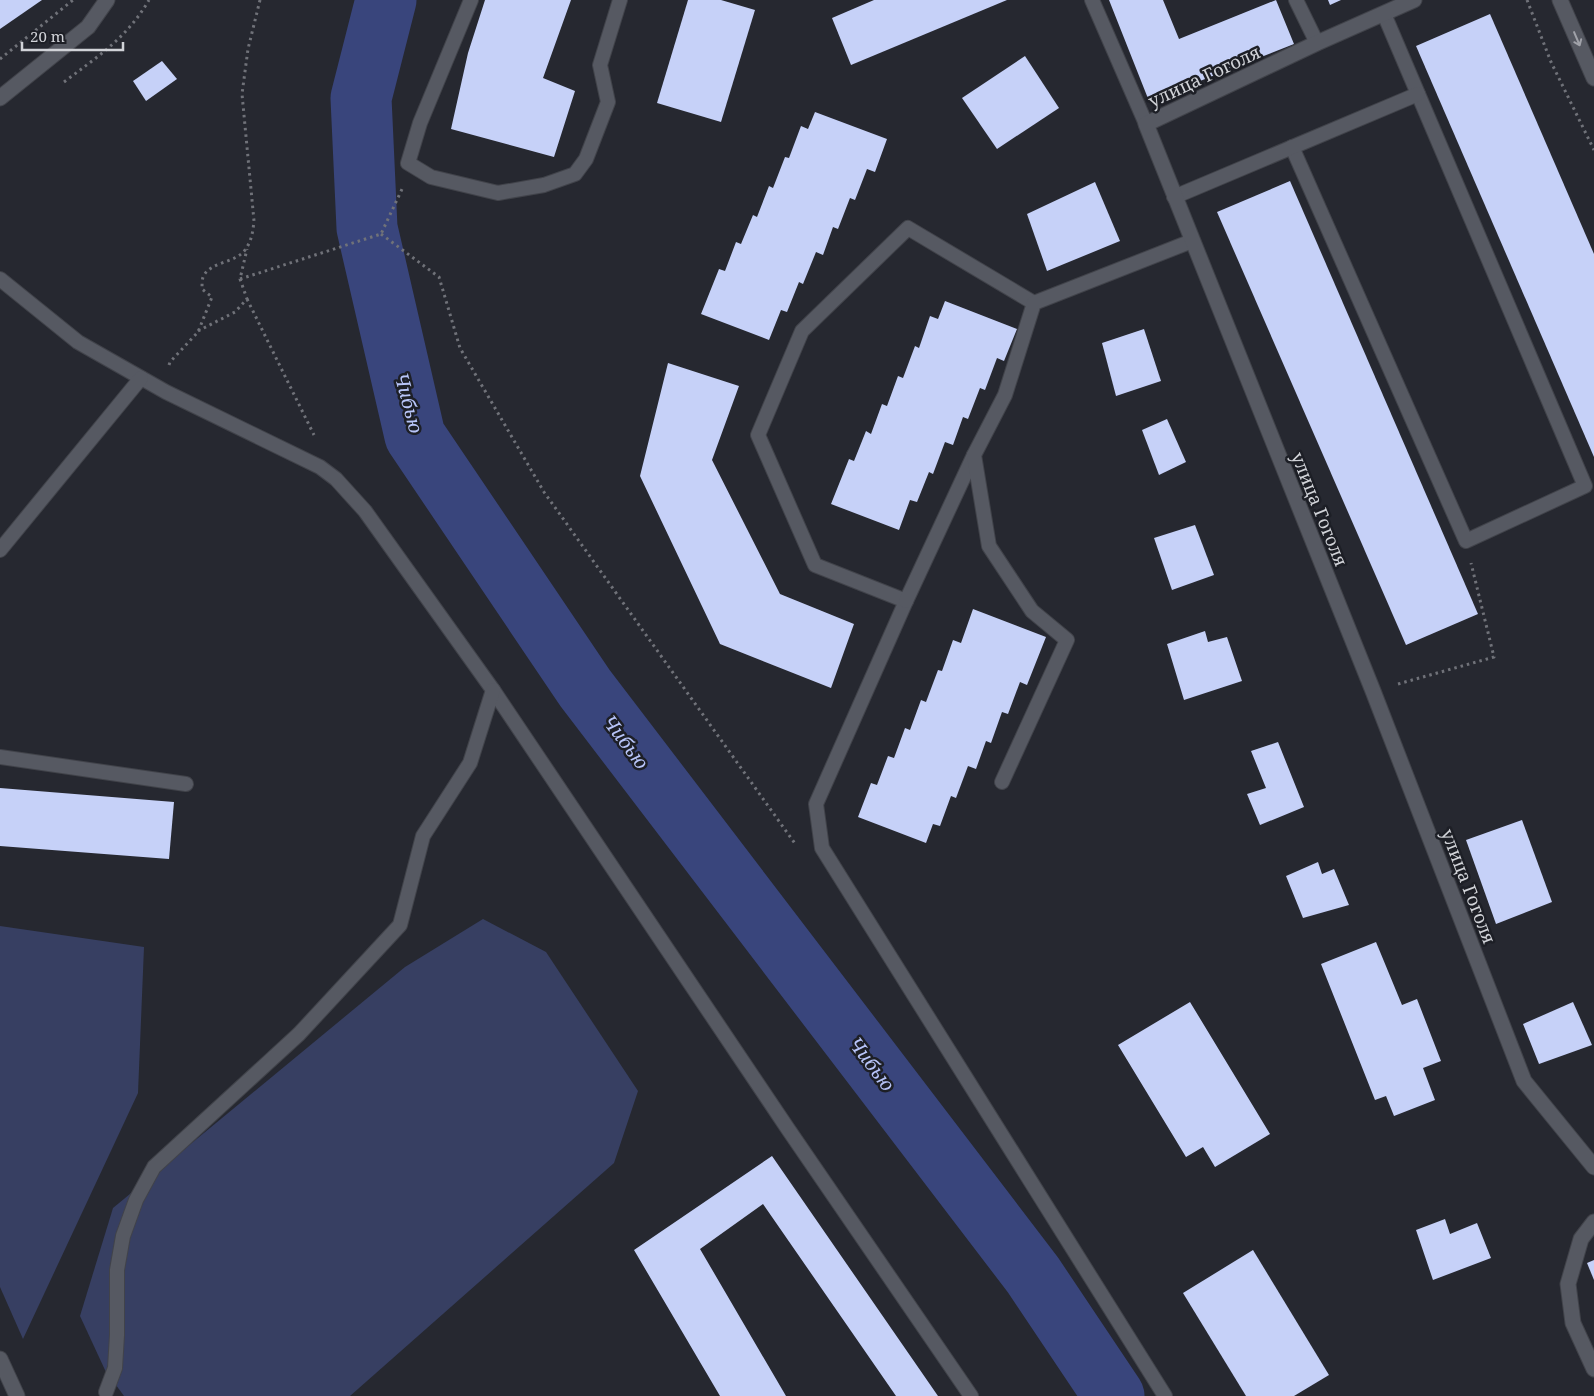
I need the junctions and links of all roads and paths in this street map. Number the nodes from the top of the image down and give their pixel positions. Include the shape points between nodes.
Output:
1 (73, 0) edge
2 (107, 0) edge
3 (260, 0) edge
4 (472, 0) edge
5 (620, 0) edge
6 (1092, 0) edge
7 (1296, 0) edge
8 (1414, 0) edge
9 (1527, 0) edge
10 (1560, 0) edge
11 (1384, 14) junction
12 (1317, 43) junction
13 (0, 59) edge
14 (1594, 78) edge
15 (1418, 94) junction
16 (0, 98) edge
17 (1146, 124) junction
18 (1292, 147) junction
19 (1594, 150) edge
20 (408, 163) junction
21 (1174, 197) junction
22 (381, 234) junction
23 (1192, 241) junction
24 (247, 249) junction
25 (0, 279) edge
26 (240, 280) junction
27 (247, 299) junction
28 (1034, 303) junction
29 (198, 332) junction
30 (142, 378) junction
31 (166, 392) junction
32 (314, 436) dead end
33 (974, 455) junction
34 (1466, 541) junction
35 (0, 550) edge
36 (906, 601) junction
37 (493, 690) junction
38 (1373, 691) junction
39 (0, 757) edge
40 (1002, 782) dead end
41 (186, 784) dead end
42 (801, 853) dead end
43 (1594, 1167) edge
44 (1594, 1222) edge
45 (0, 1359) edge
46 (1594, 1369) edge
47 (106, 1392) dead end
48 (17, 1396) edge
49 (971, 1396) edge
50 (1165, 1396) edge

1 - 13 path
2 - 16 street via 88,26
3 - 24 path via 248,49 242,94 254,221
4 - 20 lane via 420,123
5 - 20 lane via 600,64 608,102 586,159 575,174 544,185 498,193 431,177
6 - 17 lane
7 - 12 lane
8 - 11 street, улица Гоголя
9 - 19 path via 1551,62
10 -> 14 street
11 - 12 street, улица Гоголя
11 - 15 lane
12 - 17 street, улица Гоголя
15 - 18 lane
15 - 34 lane via 1585,486
17 - 21 street, улица Гоголя
18 - 21 lane
18 - 34 lane
20 - 22 path via 408,175
21 - 23 street, улица Гоголя
22 - 26 path
22 - 42 path via 439,277 460,348 544,492
23 - 28 lane
23 - 38 street, улица Гоголя
24 - 26 path
24 - 29 path via 238,257 212,267 204,276 202,289 212,298
25 - 30 lane via 78,342
26 - 27 path
27 - 29 path via 235,312
27 - 32 path
28 - 33 lane via 1005,395
28 - 36 lane via 908,228 802,331 758,435 815,565
29 - 31 path via 170,362
30 - 31 lane
30 - 35 lane
31 - 37 lane via 320,467 336,480 365,511
33 - 36 lane
33 - 40 lane via 989,546 1032,612 1067,640
34 - 38 path via 1494,657
36 - 50 lane via 816,804 822,848
37 - 47 lane via 470,764 423,836 400,925 300,1034 154,1167 136,1200 123,1236 117,1270 115,1368
37 - 49 lane
38 - 43 street, улица Гоголя via 1524,1081
39 - 41 lane
44 - 46 street via 1581,1239 1568,1284 1573,1323
45 - 48 street

